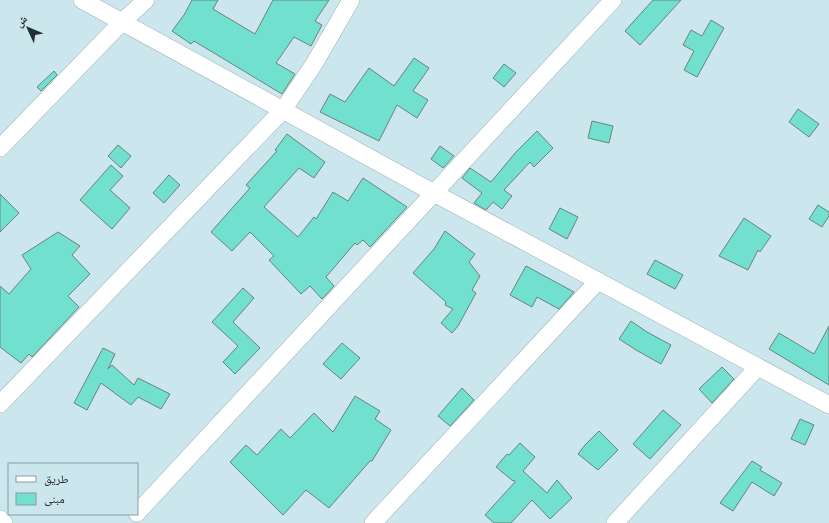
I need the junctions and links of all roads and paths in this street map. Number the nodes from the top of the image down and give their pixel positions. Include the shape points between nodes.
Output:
1 (82, 0) edge
2 (146, 0) edge
3 (351, 0) edge
4 (614, 0) edge
5 (122, 22) junction
6 (283, 110) junction
7 (0, 148) edge
8 (434, 193) junction
9 (598, 281) junction
10 (758, 368) junction
11 (0, 404) edge
12 (829, 406) edge
13 (138, 511) edge
14 (134, 515) edge
15 (0, 519) edge
16 (4, 523) edge
17 (128, 523) edge
18 (373, 523) edge
19 (615, 523) edge

1 - 5 street
2 - 5 street
3 - 6 street via 314,64
4 - 8 street
5 - 6 street
5 - 7 street
6 - 8 street
6 - 11 street
8 - 9 street
8 - 13 street
9 - 10 street
9 - 18 street
10 - 12 street
10 - 19 street
14 - 17 street
15 - 16 street

